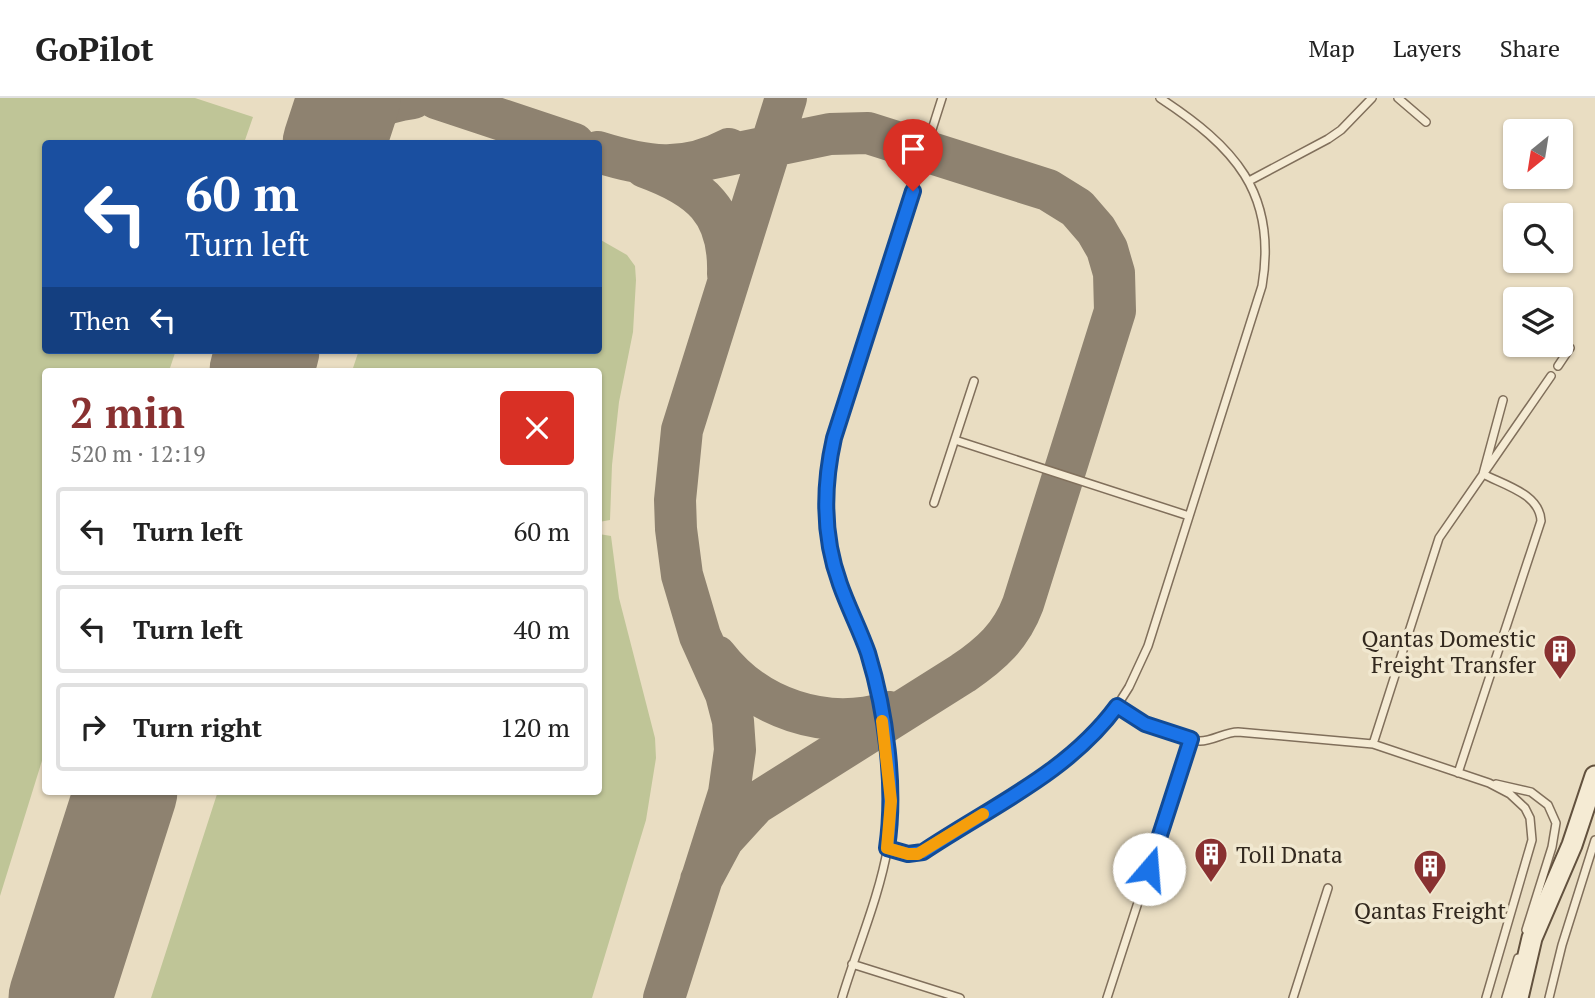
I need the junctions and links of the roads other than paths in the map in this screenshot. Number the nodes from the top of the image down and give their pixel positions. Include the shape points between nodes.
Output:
1 (942, 98) edge
2 (1160, 98) edge
3 (1372, 98) edge
4 (1398, 98) edge
5 (1426, 121) dead end
6 (1249, 181) junction
7 (1564, 357) edge
8 (1558, 366) dead end
9 (1551, 376) dead end
10 (974, 380) dead end
11 (1503, 400) dead end
12 (954, 440) junction
13 (1483, 474) junction
14 (934, 503) dead end
15 (1189, 516) junction
16 (1117, 706) junction
17 (1191, 739) junction
18 (1373, 744) junction
19 (1458, 773) junction
20 (1595, 776) edge
21 (1489, 783) junction
22 (1595, 840) edge
23 (887, 848) junction
24 (1328, 888) dead end
25 (852, 964) junction
26 (842, 998) edge
27 (960, 998) edge
28 (1107, 998) edge
29 (1293, 998) edge
30 (1486, 998) edge
31 (1506, 998) edge
32 (1518, 998) edge
33 (1549, 998) edge

1 - 23 lane via 834,438 826,479 831,555 876,682 891,801
2 - 6 lane via 1210,133
3 - 6 lane via 1334,135
4 - 5 lane
6 - 15 lane via 1264,229 1262,286
7 - 8 lane
9 - 13 lane
10 - 12 lane
11 - 13 lane
12 - 14 lane
12 - 15 lane
13 - 18 lane via 1434,549
13 - 19 lane via 1535,503 1541,521
15 - 16 lane via 1148,646
16 - 17 lane via 1145,724
16 - 23 lane via 1069,758 923,852 908,854
17 - 18 lane via 1238,732
17 - 28 lane
18 - 19 lane
19 - 21 lane
20 - 32 street via 1572,845 1532,938
21 - 30 lane via 1525,808 1532,839
21 - 31 lane via 1531,792 1548,805 1556,823
22 - 33 lane
23 - 25 lane
24 - 29 lane
25 - 26 lane
25 - 27 lane

